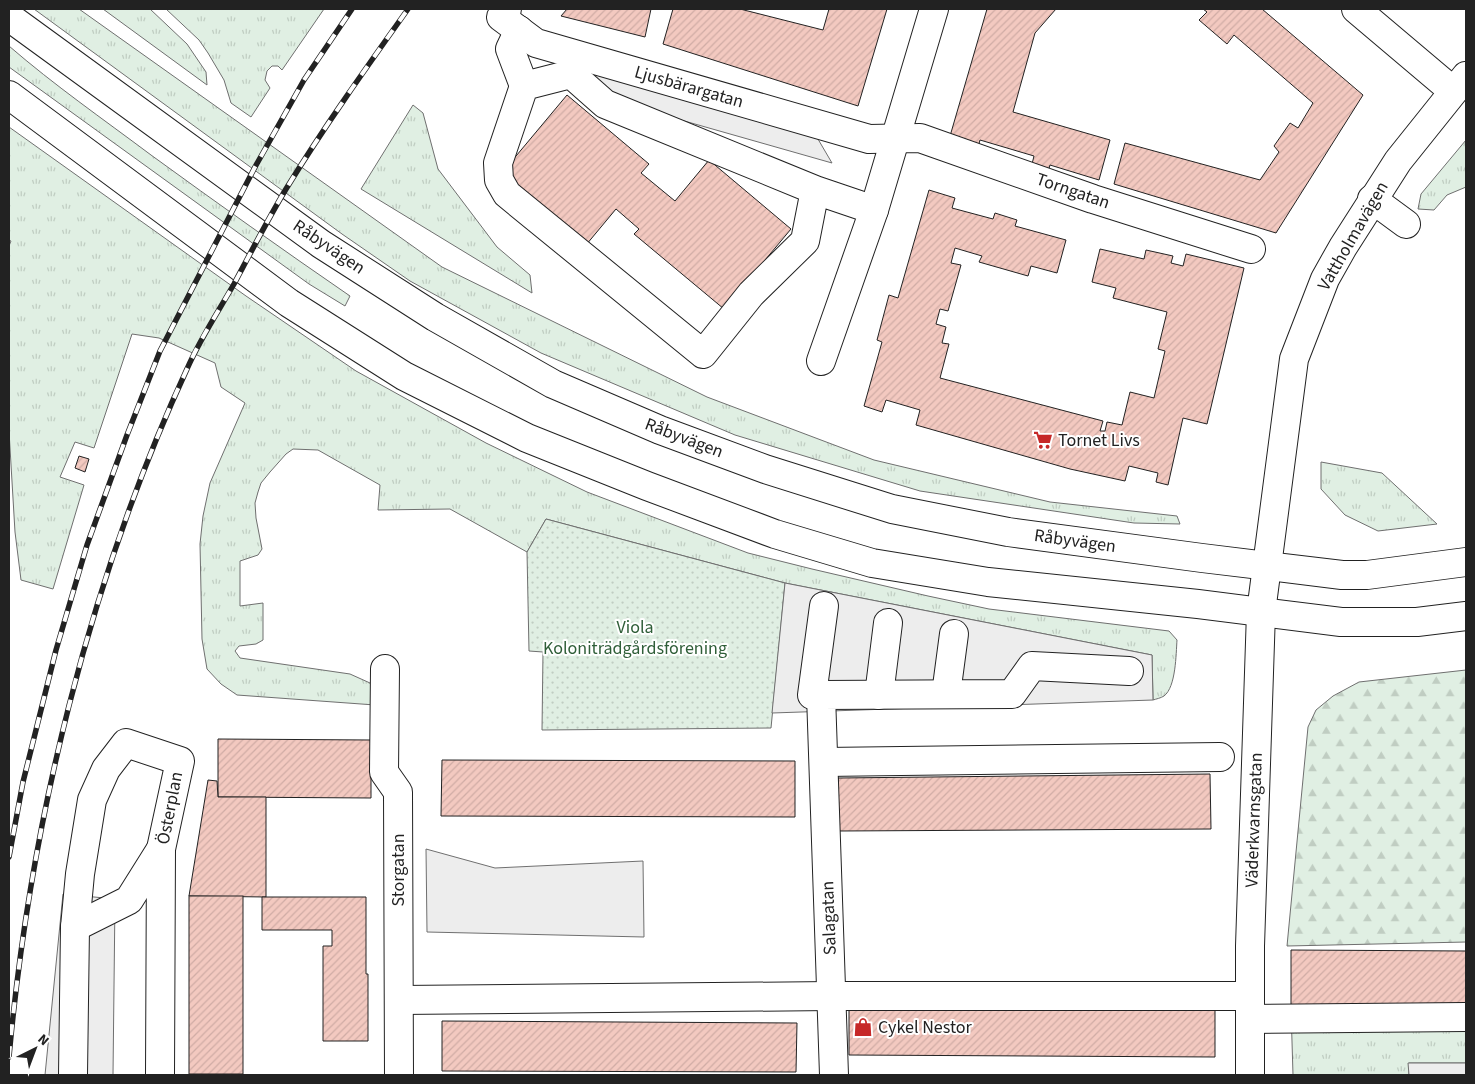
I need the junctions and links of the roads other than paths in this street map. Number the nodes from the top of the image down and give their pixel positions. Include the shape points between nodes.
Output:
1 (934, 9) edge
2 (1356, 9) edge
3 (9, 17) edge
4 (513, 20) edge
5 (1460, 84) edge
6 (524, 86) junction
7 (9, 95) edge
8 (895, 138) junction
9 (815, 190) junction
10 (1372, 199) junction
11 (874, 210) junction
12 (1406, 224) dead end
13 (1251, 249) dead end
14 (821, 361) dead end
15 (1466, 562) edge
16 (1267, 566) junction
17 (824, 606) dead end
18 (1261, 612) junction
19 (1466, 616) edge
20 (888, 623) dead end
21 (954, 634) dead end
22 (385, 668) dead end
23 (1129, 671) dead end
24 (946, 694) junction
25 (821, 695) junction
26 (879, 695) junction
27 (1220, 757) dead end
28 (824, 762) junction
29 (161, 848) junction
30 (75, 927) junction
31 (831, 996) junction
32 (399, 1000) junction
33 (1250, 1007) junction
34 (1466, 1017) edge
35 (73, 1075) edge
36 (160, 1075) edge
37 (399, 1075) edge
38 (834, 1075) edge
39 (1250, 1075) edge

1 - 8 street
2 - 5 street
3 - 16 street, Råbyvägen via 321,244 435,317 553,384 660,430 765,469 892,509 1008,532
4 - 6 street via 510,48
4 - 8 street, Ljusbärargatan via 536,43 869,139
5 - 10 street, Vattholmavägen
6 - 9 street via 571,74 604,104
6 - 9 street via 498,163 499,180 507,194 703,354 751,294 805,241
7 - 18 street via 289,303 404,376 527,438 775,534 872,562 988,582
8 - 11 street
8 - 13 street, Torngatan via 928,140
9 - 11 street
10 - 12 street
10 - 16 street, Vattholmavägen via 1325,279 1294,359
11 - 14 street
15 - 16 street, Råbyvägen via 1367,575
16 - 18 street, Väderkvarnsgatan
17 - 25 street via 812,695
18 - 19 street via 1341,622 1417,622
18 - 33 street, Väderkvarnsgatan
20 - 26 street
21 - 24 street
22 - 32 street, Storgatan via 384,772 398,792
23 - 24 street via 1032,666 1012,694
24 - 26 street
25 - 26 street
25 - 28 street, Salagatan
27 - 28 street
28 - 31 street, Salagatan
29 - 30 street via 129,900
29 - 30 street, Österplan via 180,761 126,743 106,769 92,800
29 - 36 street, Österplan
30 - 35 street, Österplan
31 - 32 street
31 - 33 street
31 - 38 street, Salagatan
32 - 37 street, Storgatan
33 - 34 street
33 - 39 street, Väderkvarnsgatan

